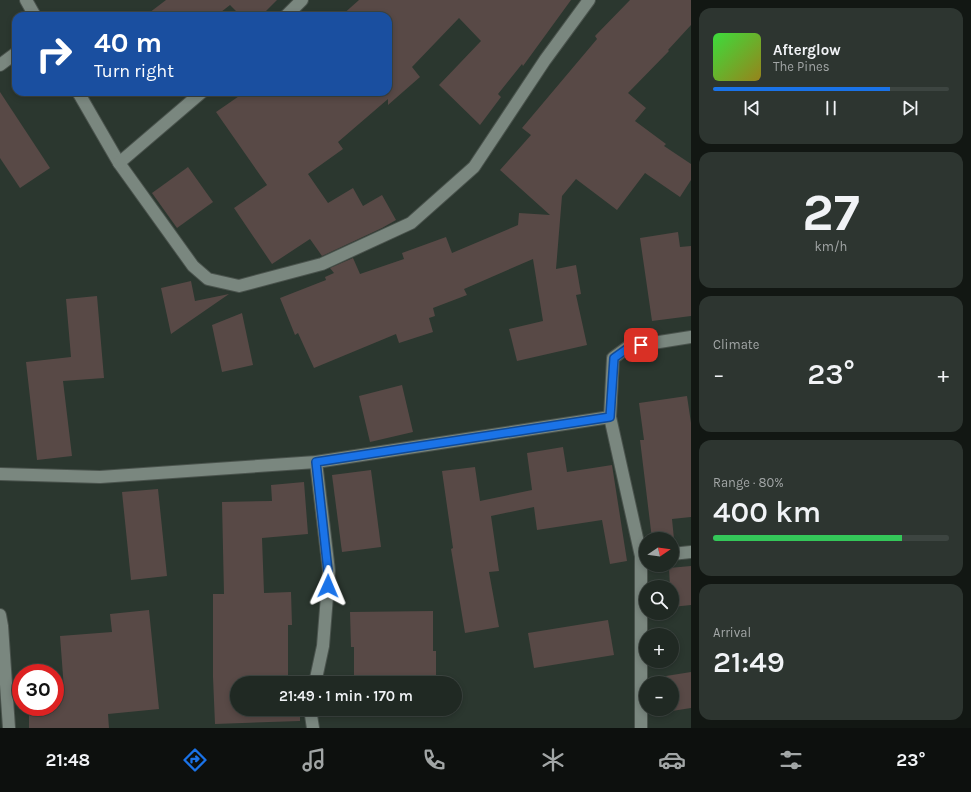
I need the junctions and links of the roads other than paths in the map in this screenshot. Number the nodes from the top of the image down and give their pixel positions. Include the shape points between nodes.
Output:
1 (26, 0) edge
2 (302, 0) edge
3 (589, 0) edge
4 (33, 12) edge
5 (290, 12) edge
6 (12, 56) edge
7 (0, 65) edge
8 (80, 96) edge
9 (197, 96) edge
10 (119, 163) junction
11 (691, 337) edge
12 (610, 417) junction
13 (316, 462) junction
14 (0, 474) edge
15 (639, 539) edge
16 (691, 552) edge
17 (679, 553) edge
18 (643, 572) edge
19 (0, 615) edge
20 (317, 676) edge
21 (311, 716) edge
22 (9, 728) edge
23 (313, 728) edge
24 (641, 728) edge

1 - 4 street
2 - 5 street
3 - 10 street via 545,60 474,167 411,223 322,264 239,286 208,279 193,266
6 - 7 street
8 - 10 street
9 - 10 street
11 - 12 street via 628,348 614,358
12 - 13 street
12 - 15 street
13 - 14 street via 100,477
13 - 20 street via 328,571 323,646
16 - 17 street
18 - 24 street
19 - 22 street
21 - 23 street

